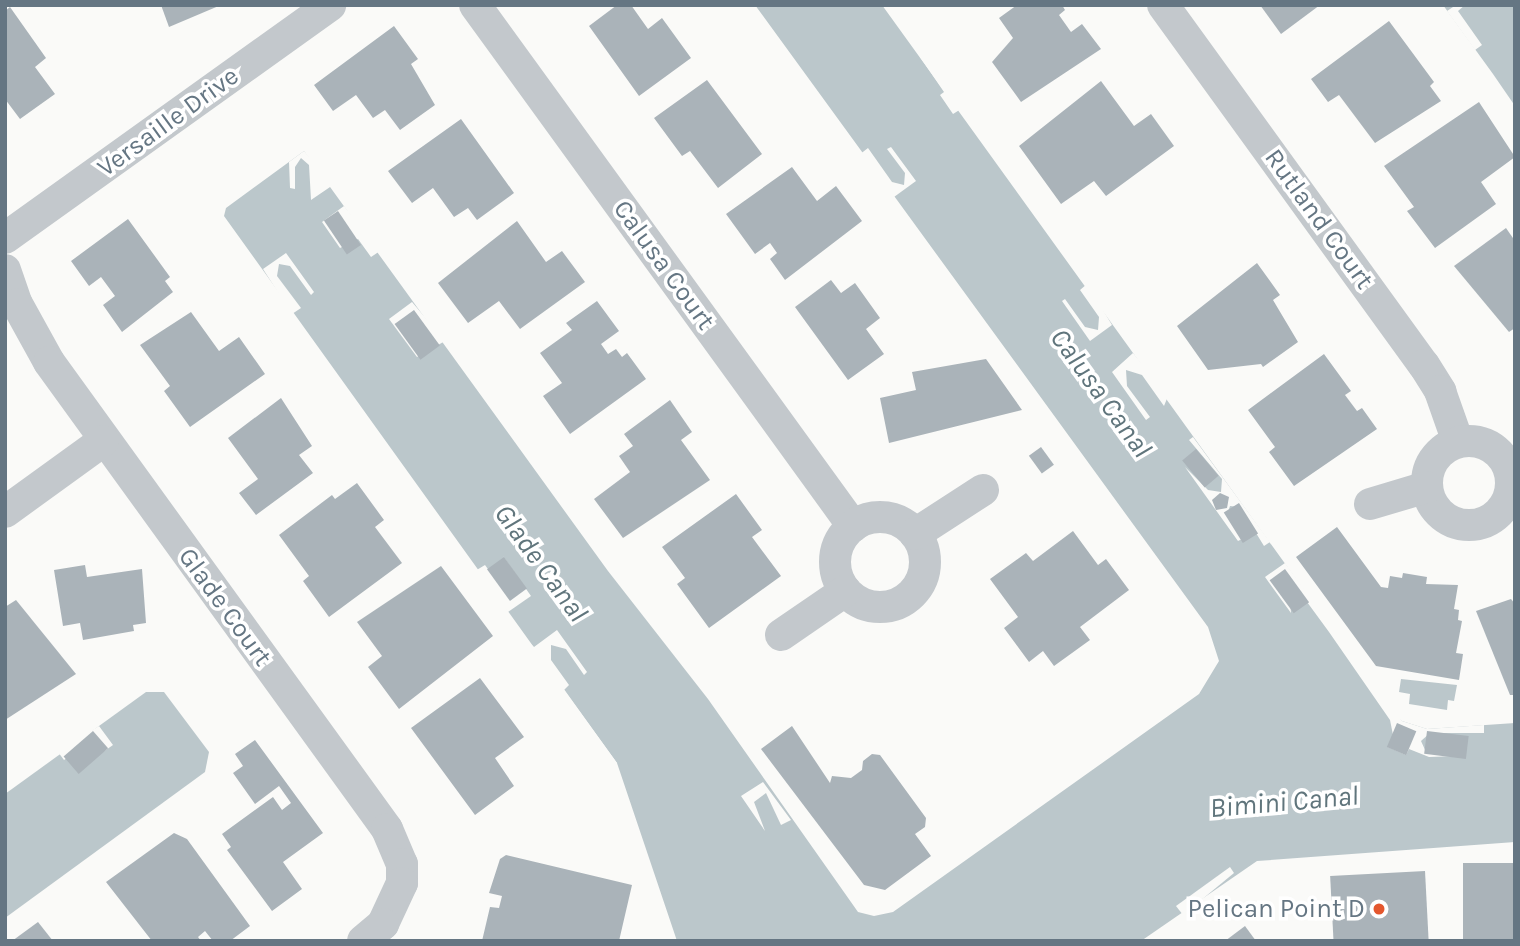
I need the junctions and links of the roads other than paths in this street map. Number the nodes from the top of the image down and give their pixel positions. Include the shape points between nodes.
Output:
1 (330, 5) edge
2 (475, 5) edge
3 (1163, 5) edge
4 (5, 238) edge
5 (5, 270) edge
6 (103, 441) junction
7 (1458, 442) junction
8 (1427, 487) junction
9 (982, 490) dead end
10 (1513, 493) edge
11 (1370, 504) dead end
12 (5, 512) edge
13 (853, 526) junction
14 (915, 534) junction
15 (845, 591) junction
16 (781, 635) dead end
17 (363, 941) edge

1 - 4 street, Versaille Drive
2 - 13 street, Calusa Court
3 - 7 street, Rutland Court via 1424,365 1440,391
5 - 6 street, Glade Court via 34,338
6 - 12 street
6 - 17 street, Glade Court via 392,837 402,864 402,883 383,924
7 - 8 street via 1439,453 1430,465
7 - 10 street via 1479,442 1503,458
8 - 10 street via 1434,507 1444,517 1470,524 1498,512
8 - 11 street
9 - 14 street
13 - 14 street via 877,517 892,519
13 - 15 street via 836,551 838,579
14 - 15 street via 922,546 924,574 908,597 876,607
15 - 16 street

